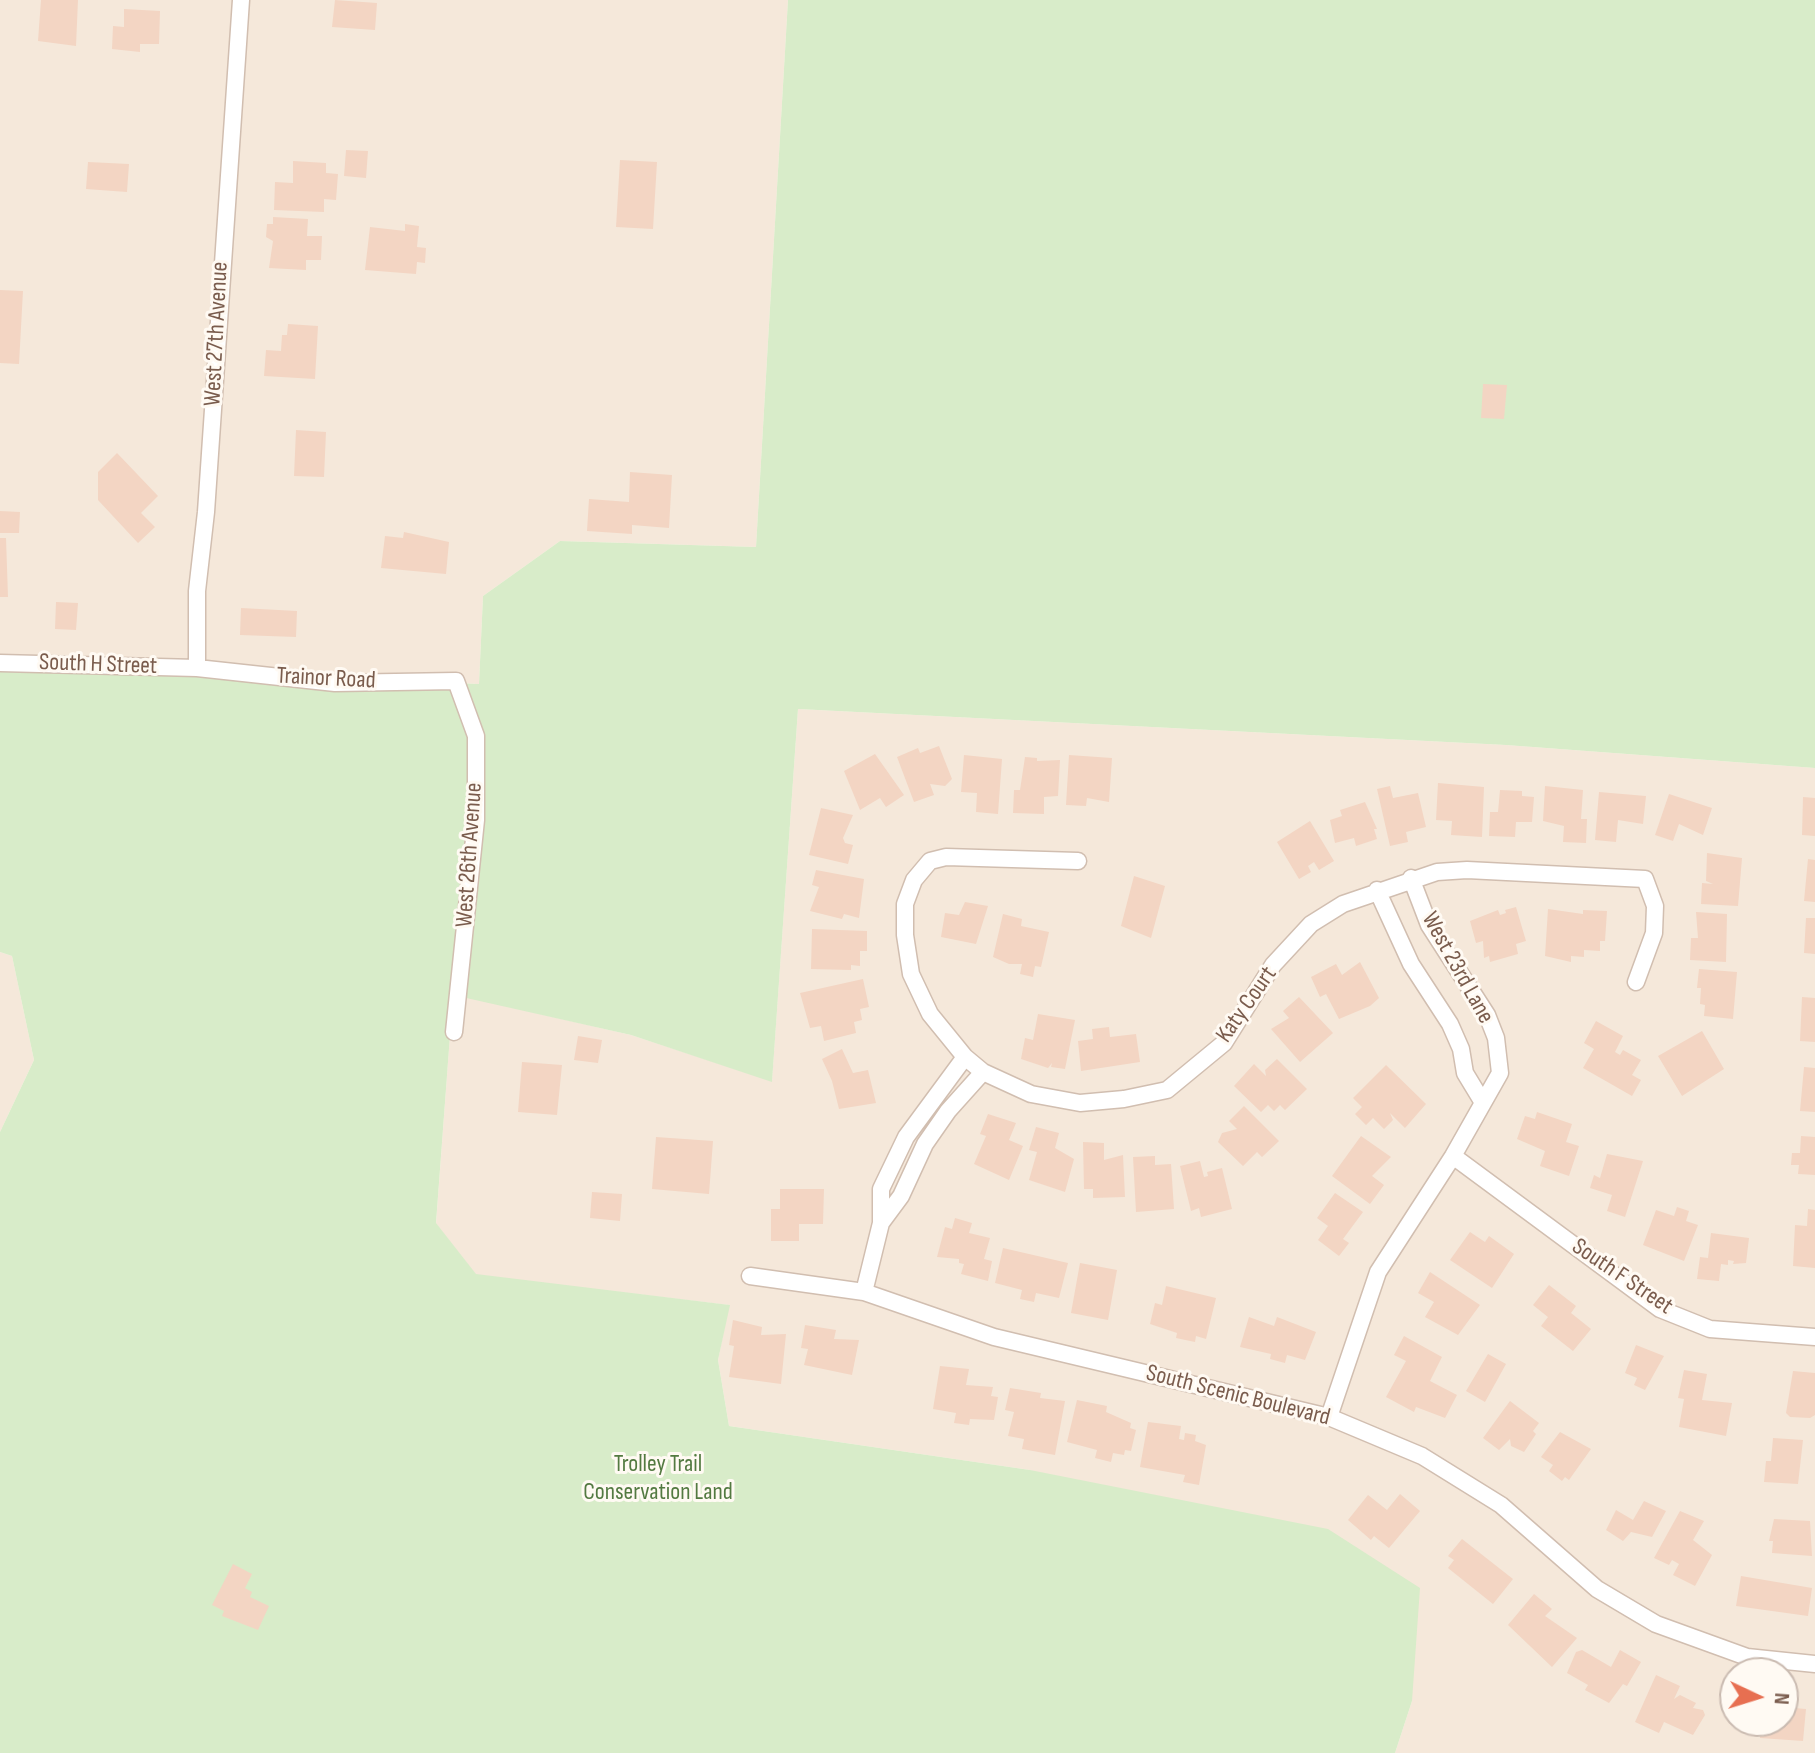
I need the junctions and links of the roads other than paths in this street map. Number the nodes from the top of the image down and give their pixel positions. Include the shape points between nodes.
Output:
1 (241, 0) edge
2 (0, 663) edge
3 (197, 668) junction
4 (456, 681) joint
5 (1078, 861) dead end
6 (1411, 878) junction
7 (1377, 890) junction
8 (1636, 982) dead end
9 (454, 1032) dead end
10 (965, 1057) junction
11 (983, 1072) junction
12 (1482, 1101) junction
13 (1453, 1156) junction
14 (881, 1223) junction
15 (750, 1276) dead end
16 (864, 1292) junction
17 (1815, 1337) edge
18 (1329, 1417) junction
19 (1815, 1664) edge

1 - 3 street, West 27th Avenue via 197,591
2 - 3 street, South H Street
3 - 4 street, Trainor Road via 335,683
4 - 9 street, West 26th Avenue via 476,736 476,792
5 - 10 street, Katy Court via 946,857 930,861 914,880 905,904 911,974 930,1014
6 - 7 street, Katy Court
6 - 8 street, Katy Court via 1467,870 1645,879 1655,906 1654,933
6 - 12 street, West 23rd Lane via 1429,925 1477,997 1496,1038 1500,1073
7 - 11 street, Katy Court via 1311,924 1273,965 1224,1043 1167,1090 1080,1103 1031,1094
7 - 12 street, West 23rd Lane via 1411,964 1450,1024 1465,1073
10 - 11 street, Katy Court
10 - 14 street via 906,1137 881,1189
11 - 14 street via 925,1144 901,1196
12 - 13 street, West 23rd Lane
13 - 17 street, South F Street via 1660,1309 1710,1329
13 - 18 street, West 23rd Lane via 1378,1272
14 - 16 street
15 - 16 street, South Scenic Boulevard
16 - 18 street, South Scenic Boulevard via 994,1337
18 - 19 street, South Scenic Boulevard via 1422,1456 1501,1505 1597,1589 1656,1624 1747,1657

